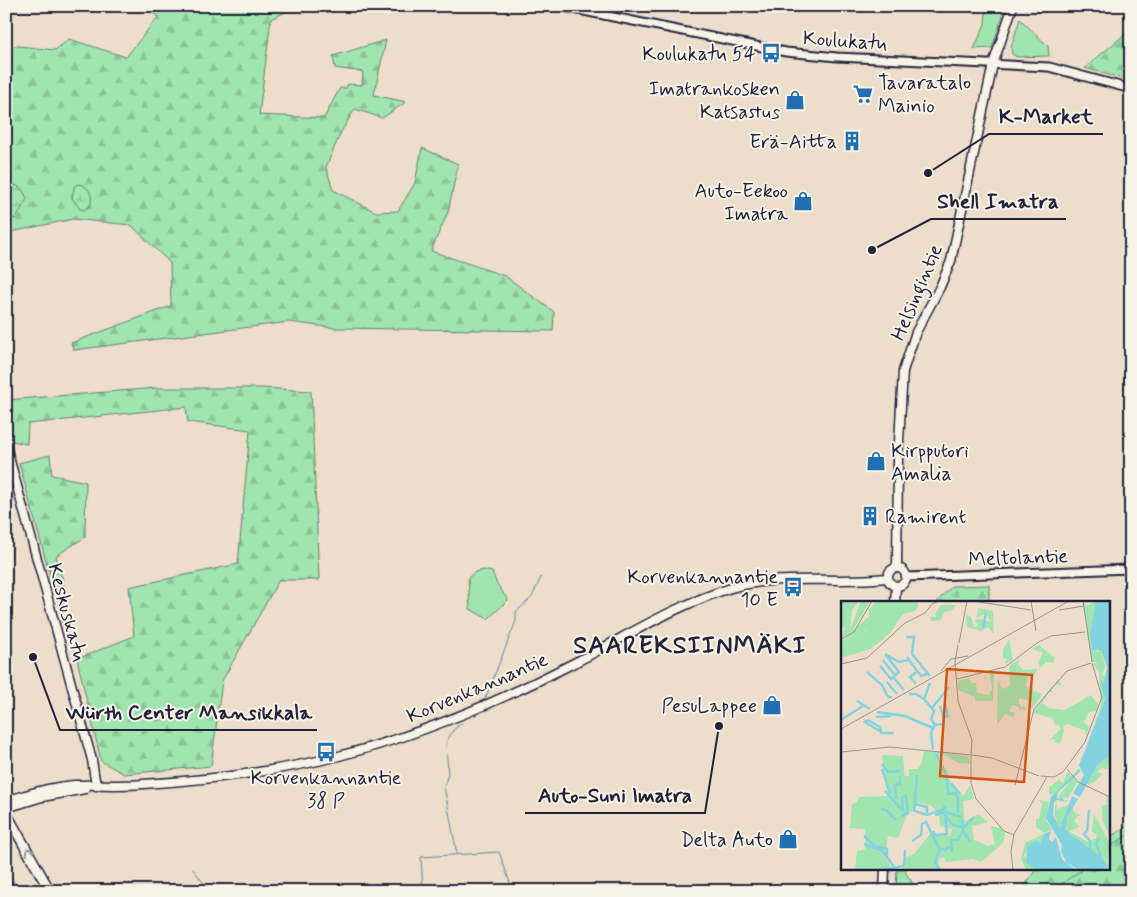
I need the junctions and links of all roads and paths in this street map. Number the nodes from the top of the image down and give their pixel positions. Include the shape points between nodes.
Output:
1 (559, 6) edge
2 (1013, 6) edge
3 (993, 64) junction
4 (1131, 89) edge
5 (6, 446) edge
6 (897, 568) junction
7 (1131, 569) edge
8 (906, 577) junction
9 (887, 578) junction
10 (896, 587) junction
11 (896, 601) edge
12 (96, 786) junction
13 (6, 801) edge
14 (6, 808) edge
15 (6, 813) edge
16 (885, 870) edge
17 (6, 884) edge
18 (10, 891) edge
19 (50, 891) edge
20 (884, 891) edge

1 - 3 street, Koulukatu via 786,52
2 - 3 main road, Helsingintie
3 - 4 street, Koulukatu via 1054,68
3 - 6 main road, Helsingintie via 951,261 913,339 903,371
5 - 12 main road, Keskuskatu
6 - 8 main road via 904,571
6 - 9 main road via 890,570
7 - 8 street, Meltolantie
8 - 10 main road via 903,584
9 - 10 main road
9 - 12 main road, Korvenkannantie via 772,581 719,592 501,697 389,741 334,757 249,773
10 - 11 main road
12 - 13 main road, Korvenkannantie via 55,788
12 - 14 main road, Korvenkannantie
19 -> 15 highway
16 - 20 main road
17 - 18 highway

